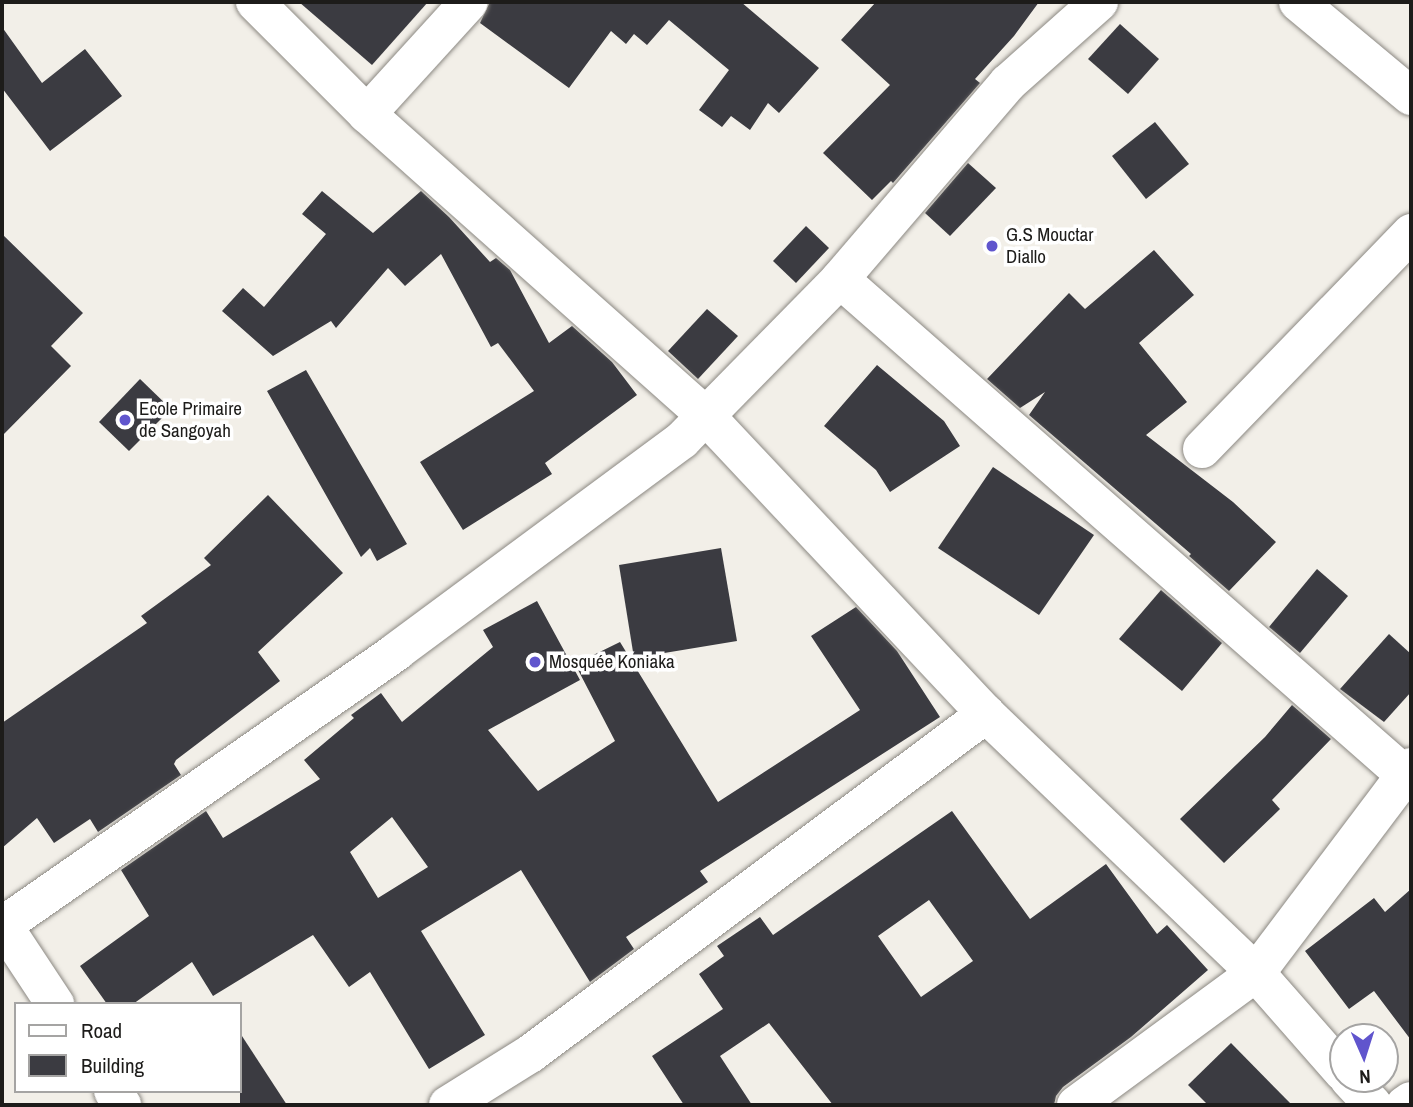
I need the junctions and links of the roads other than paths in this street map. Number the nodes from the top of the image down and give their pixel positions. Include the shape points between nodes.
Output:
1 (255, 2) edge
2 (469, 2) edge
3 (1098, 2) edge
4 (1298, 2) edge
5 (1411, 96) edge
6 (367, 114) junction
7 (1411, 233) edge
8 (840, 279) junction
9 (706, 416) junction
10 (1202, 449) dead end
11 (986, 714) junction
12 (1408, 771) edge
13 (2, 926) edge
14 (1256, 973) junction
15 (54, 1002) edge
16 (1329, 1056) edge
17 (1411, 1101) edge
18 (448, 1105) edge
19 (1076, 1105) edge
20 (1405, 1105) edge

1 - 6 street
2 - 6 street
3 - 8 street via 1009,83
4 - 5 street
6 - 9 street
7 - 10 street
8 - 9 street
8 - 12 street
9 - 11 street
9 - 13 street via 682,440 397,652
11 - 14 street
11 - 18 street via 530,1054
12 - 14 street
13 - 15 street
14 - 16 street
14 - 19 street
17 - 20 street

